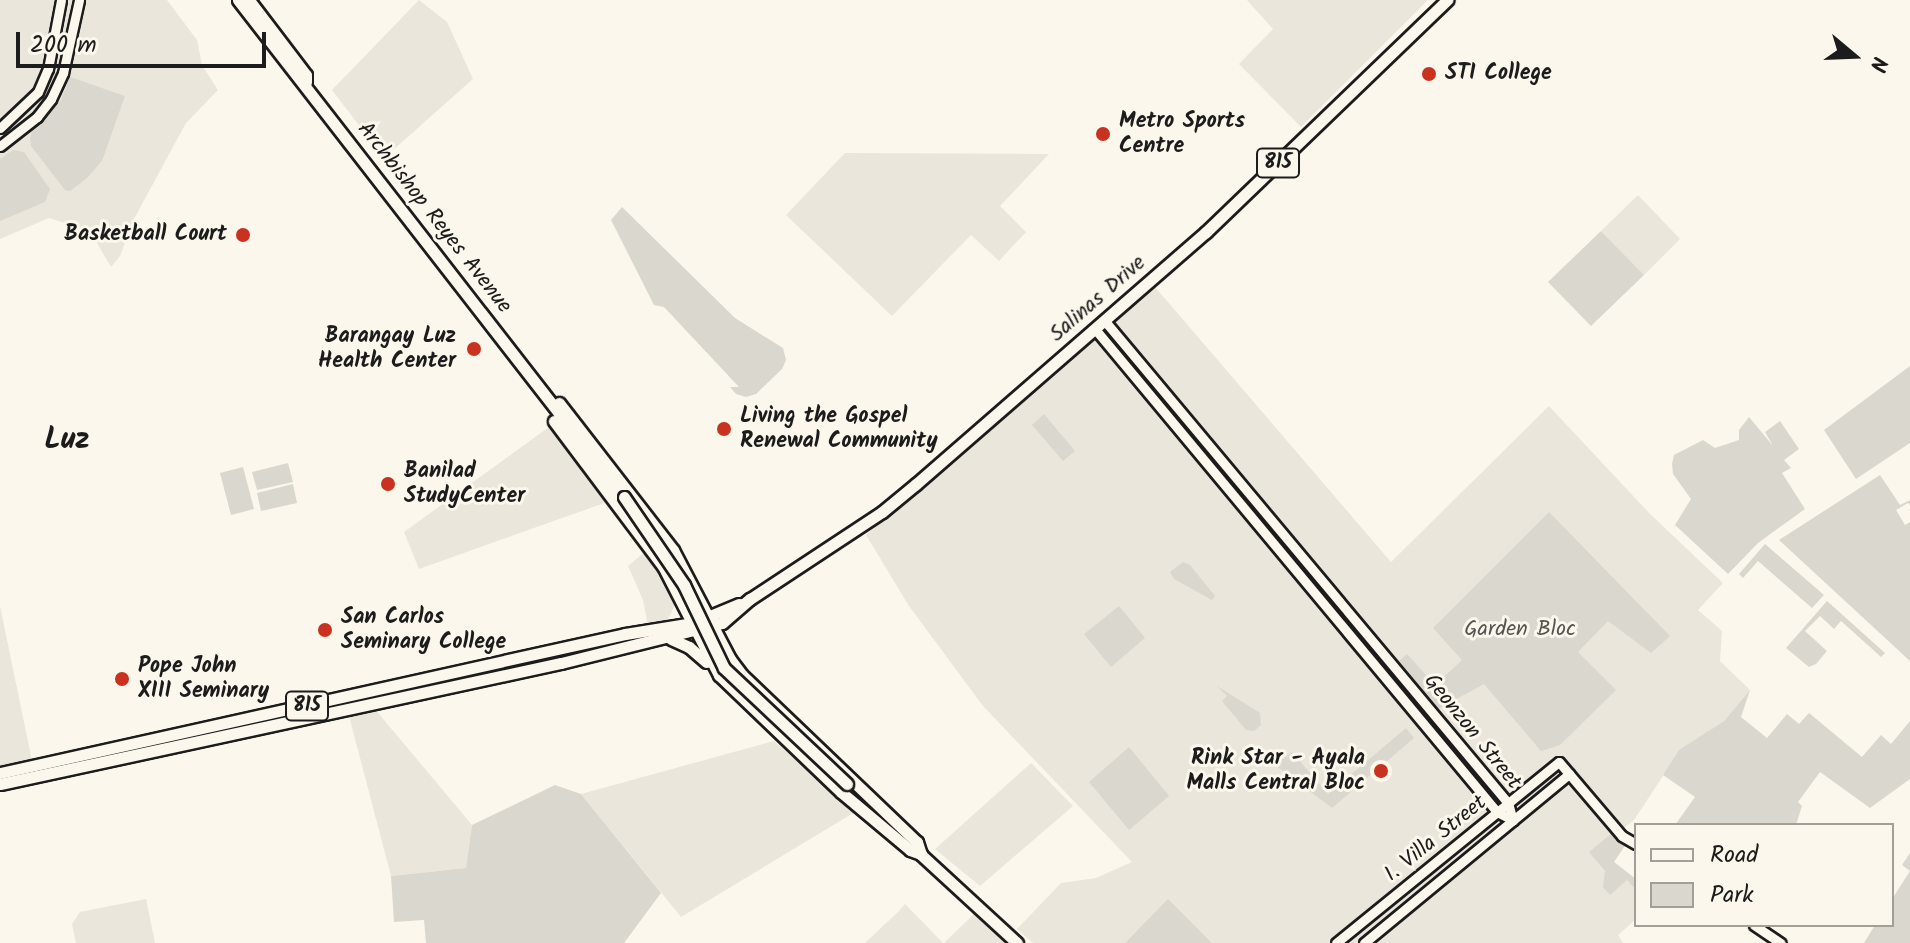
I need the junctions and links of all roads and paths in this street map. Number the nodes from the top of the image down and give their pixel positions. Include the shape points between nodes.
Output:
1 (61, 0) edge
2 (79, 0) edge
3 (229, 0) edge
4 (238, 0) edge
5 (249, 0) edge
6 (1447, 0) edge
7 (305, 86) junction
8 (0, 128) edge
9 (0, 146) edge
10 (1100, 324) junction
11 (530, 374) junction
12 (689, 578) junction
13 (678, 591) junction
14 (712, 621) junction
15 (695, 627) junction
16 (669, 633) junction
17 (734, 665) junction
18 (718, 674) junction
19 (0, 773) edge
20 (1569, 774) junction
21 (0, 784) edge
22 (1508, 803) junction
23 (1497, 812) junction
24 (1513, 820) junction
25 (1634, 843) edge
26 (921, 854) junction
27 (1757, 927) edge
28 (1017, 943) edge
29 (1336, 943) edge
30 (1364, 943) edge
31 (1781, 943) edge

1 - 8 street via 48,69 38,92
2 - 9 street via 63,73 51,99
3 - 7 main road, Archbishop Reyes Avenue via 297,84
4 - 7 main road, Archbishop Reyes Avenue
5 - 7 main road, Archbishop Reyes Avenue via 306,75
6 - 10 main road, Salinas Drive / 815 via 1206,232
7 - 11 main road, Archbishop Reyes Avenue
10 - 14 main road, Salinas Drive / 815 via 882,512
10 - 22 street, Geonzon Street
10 - 23 street, Geonzon Street
11 - 12 main road, Archbishop Reyes Avenue via 632,493
11 - 13 main road, Archbishop Reyes Avenue via 547,411
11 - 26 main road, Archbishop Reyes Avenue, bridge via 684,585 724,668
12 - 13 main road via 687,587
12 - 14 main road, Archbishop Reyes Avenue
13 - 15 main road, Archbishop Reyes Avenue
13 - 16 main road via 679,610
14 - 15 main road, 815
14 - 17 main road, Archbishop Reyes Avenue
15 - 16 main road, 815
15 - 18 main road, Archbishop Reyes Avenue
16 - 18 main road
16 - 19 main road, 815 via 625,634
16 - 21 main road, 815
17 - 18 main road via 723,665
17 - 26 main road, Archbishop Reyes Avenue via 917,842
18 - 26 main road via 841,792
20 - 22 street, I. Villa Street via 1559,762
20 - 24 street, I. Villa Street
20 - 25 street via 1622,836
22 - 23 street, I. Villa Street
22 - 24 street, Geonzon Street
23 - 24 street, Geonzon Street
23 - 29 street, I. Villa Street
24 - 30 street, I. Villa Street
26 - 28 main road
27 - 31 street

